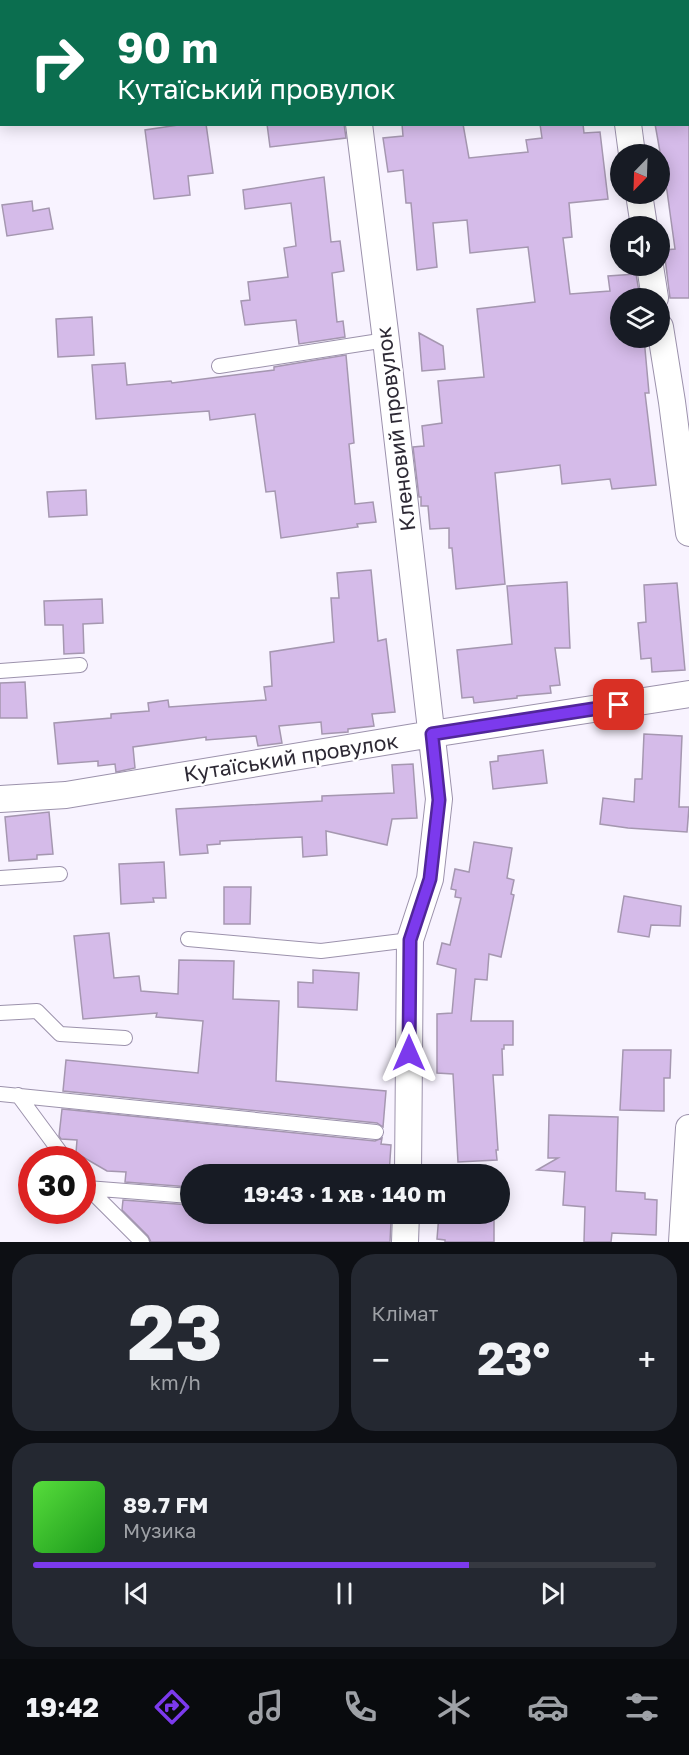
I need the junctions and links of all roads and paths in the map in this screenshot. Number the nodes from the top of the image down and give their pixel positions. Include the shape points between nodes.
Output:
1 (359, 126) edge
2 (628, 126) edge
3 (631, 144) edge
4 (386, 340) junction
5 (663, 348) edge
6 (219, 366) dead end
7 (689, 533) edge
8 (80, 665) dead end
9 (0, 671) edge
10 (689, 694) edge
11 (432, 734) junction
12 (0, 799) edge
13 (60, 874) dead end
14 (0, 878) edge
15 (188, 939) dead end
16 (410, 940) junction
17 (0, 1013) edge
18 (125, 1038) dead end
19 (0, 1094) edge
20 (18, 1095) junction
21 (689, 1128) edge
22 (376, 1132) dead end
23 (56, 1146) edge
24 (408, 1164) edge
25 (96, 1186) edge
26 (180, 1195) edge
27 (96, 1196) edge
28 (406, 1224) edge
29 (142, 1242) edge
30 (405, 1242) edge
31 (682, 1242) edge

1 - 4 street, Кленовий провулок
2 - 3 street
4 - 6 lane
4 - 11 street, Кленовий провулок
5 - 7 street
8 - 9 lane
10 - 11 street, Кутаїський провулок
11 - 12 street, Кутаїський провулок via 66,795
11 - 16 street, Кленовий провулок via 439,800 430,879
13 - 14 lane
15 - 16 lane via 321,951
16 - 24 street, Кленовий провулок
17 - 18 lane via 37,1011 60,1034
19 - 20 lane
20 - 22 lane
20 - 23 lane
21 - 31 street
25 - 26 lane
27 - 29 lane
28 - 30 street

